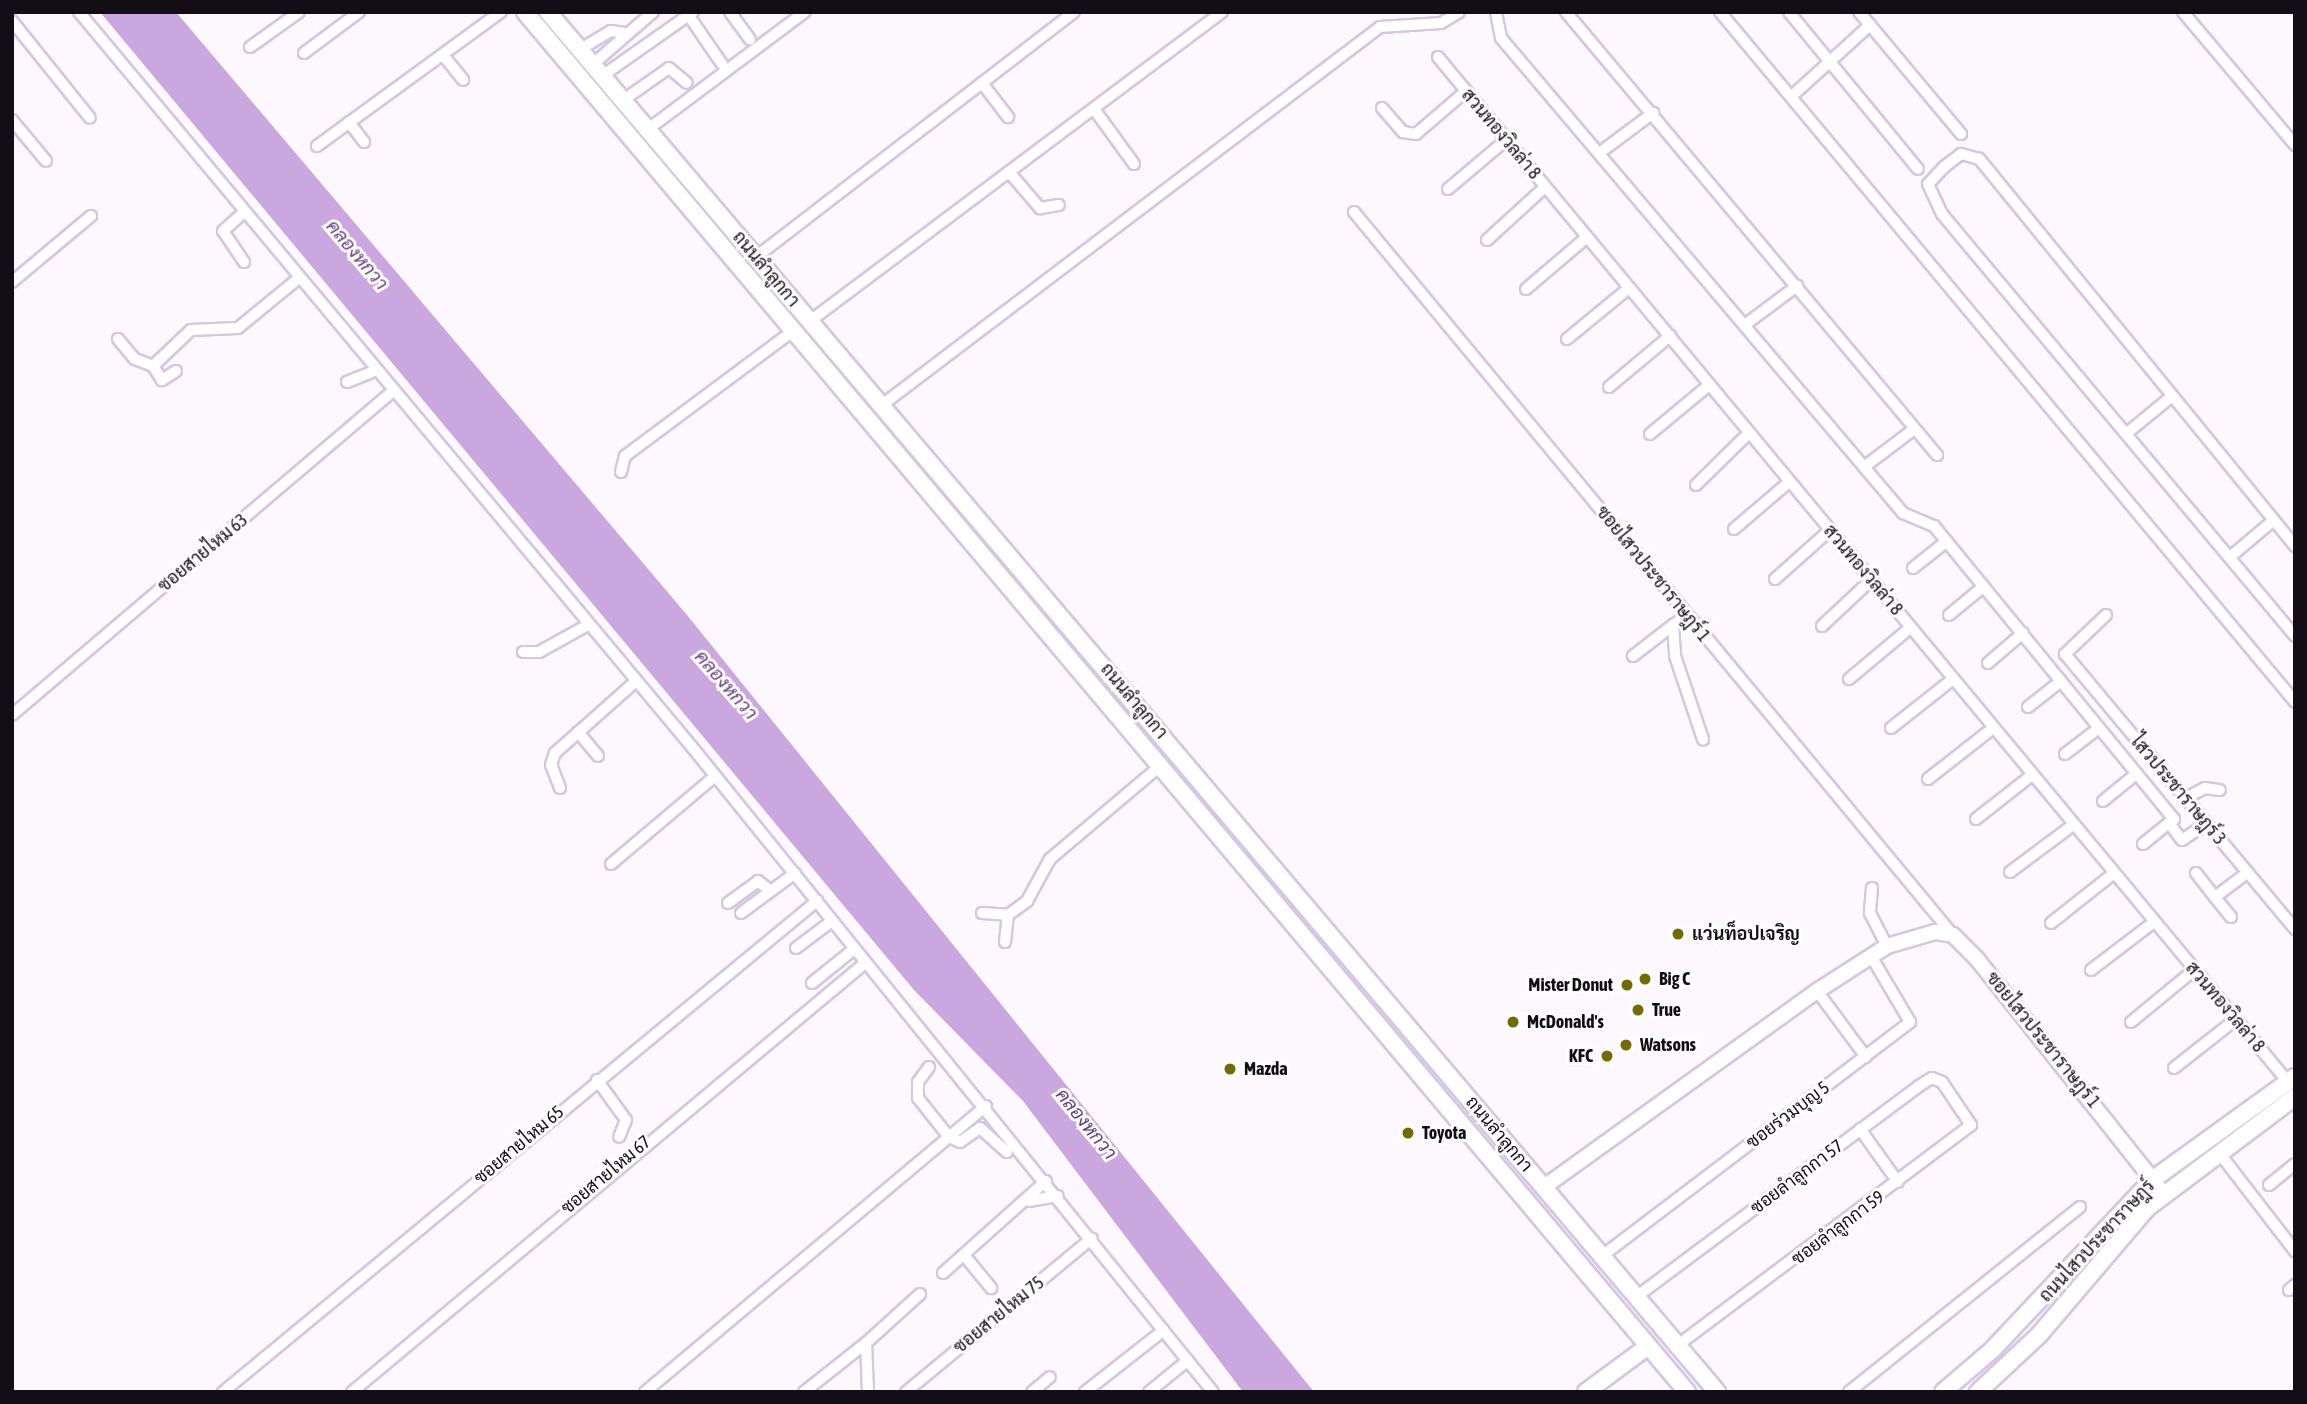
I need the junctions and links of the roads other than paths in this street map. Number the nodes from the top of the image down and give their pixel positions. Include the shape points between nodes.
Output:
1 (18, 12) edge
2 (79, 12) edge
3 (299, 12) edge
4 (359, 12) edge
5 (501, 12) edge
6 (524, 12) edge
7 (548, 12) edge
8 (653, 12) edge
9 (730, 12) edge
10 (805, 12) edge
11 (1074, 12) edge
12 (1222, 12) edge
13 (1459, 12) edge
14 (1496, 12) edge
15 (1566, 12) edge
16 (1720, 12) edge
17 (1788, 12) edge
18 (1860, 12) edge
19 (2183, 12) edge
20 (691, 14) edge
21 (12, 19) edge
22 (1870, 26) junction
23 (626, 33) junction
24 (750, 40) dead end
25 (250, 47) dead end
26 (579, 50) junction
27 (304, 53) dead end
28 (443, 55) junction
29 (1438, 57) dead end
30 (1829, 61) junction
31 (722, 64) dead end
32 (597, 70) junction
33 (463, 80) dead end
34 (687, 83) dead end
35 (982, 83) junction
36 (1466, 91) junction
37 (1793, 95) junction
38 (622, 101) junction
39 (1382, 108) dead end
40 (1094, 109) junction
41 (1653, 113) junction
42 (1007, 117) dead end
43 (90, 118) dead end
44 (12, 120) edge
45 (349, 122) junction
46 (647, 130) junction
47 (1961, 134) dead end
48 (1506, 140) junction
49 (364, 142) dead end
50 (2295, 145) edge
51 (317, 146) dead end
52 (1602, 151) junction
53 (46, 161) dead end
54 (1134, 164) dead end
55 (1918, 169) dead end
56 (1009, 172) junction
57 (1545, 187) junction
58 (1448, 189) dead end
59 (1059, 205) dead end
60 (244, 212) junction
61 (1354, 212) dead end
62 (91, 216) dead end
63 (1587, 237) junction
64 (1487, 240) dead end
65 (756, 257) junction
66 (244, 262) dead end
67 (299, 278) junction
68 (12, 282) edge
69 (1797, 286) junction
70 (1629, 288) junction
71 (1526, 289) dead end
72 (810, 321) junction
73 (1746, 324) junction
74 (794, 330) junction
75 (1670, 336) junction
76 (118, 339) dead end
77 (1567, 339) dead end
78 (153, 366) junction
79 (377, 370) junction
80 (176, 371) dead end
81 (348, 382) dead end
82 (1709, 385) junction
83 (1609, 387) dead end
84 (393, 391) junction
85 (2171, 397) junction
86 (882, 405) junction
87 (1914, 429) junction
88 (1749, 433) junction
89 (2127, 433) junction
90 (1650, 434) dead end
91 (1937, 455) dead end
92 (1864, 467) junction
93 (621, 472) dead end
94 (1789, 482) junction
95 (1696, 485) dead end
96 (2274, 520) junction
97 (1734, 529) dead end
98 (1830, 530) junction
99 (1947, 541) junction
100 (2295, 545) edge
101 (2230, 557) junction
102 (1913, 568) dead end
103 (1775, 579) dead end
104 (1871, 580) junction
105 (1984, 586) junction
106 (1687, 615) junction
107 (1949, 615) dead end
108 (2106, 615) dead end
109 (588, 625) junction
110 (1673, 625) junction
111 (1822, 626) dead end
112 (1910, 628) junction
113 (2023, 634) junction
114 (2295, 636) edge
115 (523, 652) dead end
116 (1633, 656) dead end
117 (1988, 663) dead end
118 (1849, 679) dead end
119 (1953, 679) junction
120 (636, 681) junction
121 (2061, 681) junction
122 (2295, 702) edge
123 (2028, 708) dead end
124 (12, 715) edge
125 (2099, 727) junction
126 (1891, 728) dead end
127 (1993, 728) junction
128 (578, 732) junction
129 (1703, 738) dead end
130 (2065, 754) dead end
131 (598, 756) dead end
132 (1160, 766) junction
133 (2136, 774) junction
134 (2032, 775) junction
135 (715, 776) junction
136 (1928, 779) dead end
137 (560, 788) dead end
138 (2220, 790) dead end
139 (2186, 798) junction
140 (2103, 801) dead end
141 (1976, 819) dead end
142 (2169, 823) junction
143 (2206, 824) junction
144 (2073, 825) junction
145 (2143, 844) dead end
146 (611, 864) dead end
147 (2010, 872) dead end
148 (795, 873) junction
149 (2113, 873) junction
150 (2196, 873) dead end
151 (2247, 873) junction
152 (1872, 888) dead end
153 (768, 891) junction
154 (2215, 897) junction
155 (817, 901) junction
156 (728, 904) dead end
157 (741, 913) dead end
158 (982, 913) dead end
159 (1008, 915) junction
160 (2231, 917) dead end
161 (832, 921) junction
162 (2154, 922) junction
163 (2051, 923) dead end
164 (2295, 929) edge
165 (1953, 935) junction
166 (1005, 943) dead end
167 (1887, 946) junction
168 (796, 948) dead end
169 (854, 949) junction
170 (1871, 956) junction
171 (865, 963) junction
172 (2091, 970) dead end
173 (2194, 970) junction
174 (812, 983) dead end
175 (1817, 991) junction
176 (2235, 1020) junction
177 (2132, 1021) dead end
178 (1866, 1057) junction
179 (929, 1068) dead end
180 (2174, 1068) dead end
181 (597, 1080) junction
182 (2293, 1086) edge
183 (1956, 1099) joint
184 (986, 1106) junction
185 (1860, 1129) junction
186 (619, 1137) dead end
187 (949, 1137) junction
188 (2193, 1151) junction
189 (1007, 1152) dead end
190 (2220, 1154) junction
191 (2295, 1164) edge
192 (2203, 1165) junction
193 (2156, 1177) junction
194 (1046, 1181) junction
195 (1898, 1182) junction
196 (2269, 1185) dead end
197 (1544, 1186) junction
198 (2167, 1191) junction
199 (1058, 1196) junction
200 (1029, 1201) junction
201 (2080, 1207) dead end
202 (1092, 1238) junction
203 (2295, 1251) edge
204 (964, 1255) junction
205 (1602, 1256) junction
206 (943, 1273) dead end
207 (991, 1288) dead end
208 (920, 1294) dead end
209 (1636, 1297) junction
210 (1164, 1330) junction
211 (866, 1343) junction
212 (1678, 1345) junction
213 (1647, 1347) junction
214 (1188, 1360) junction
215 (1050, 1377) dead end
216 (223, 1392) edge
217 (352, 1392) edge
218 (645, 1392) edge
219 (804, 1392) edge
220 (868, 1392) edge
221 (906, 1392) edge
222 (1032, 1392) edge
223 (1085, 1392) edge
224 (1149, 1392) edge
225 (1213, 1392) edge
226 (1587, 1392) edge
227 (1687, 1392) edge
228 (1717, 1392) edge
229 (1849, 1392) edge
230 (1943, 1392) edge
231 (1978, 1392) edge

1 - 21 street
2 - 60 street
3 - 25 street
4 - 27 street
5 - 28 street
6 - 74 main road, ถนนลำลูกกา
7 - 26 main road, ถนนลำลูกกา
8 - 23 street
9 - 24 street
10 - 46 street
11 - 35 street
12 - 40 street
13 - 86 street via 1441,23 1380,27
14 - 52 street via 1501,38
15 - 41 street
16 - 37 street
17 - 30 street
18 - 22 street
19 - 50 street
20 - 31 street
20 - 32 street
21 - 43 street
22 - 30 street
22 - 47 street
23 - 26 street via 611,31
23 - 32 street via 622,44
26 - 32 main road, ถนนลำลูกกา
28 - 33 street
28 - 45 street
29 - 36 street, สวนทองวิลล่า 8
30 - 37 street
30 - 55 street
32 - 38 main road, ถนนลำลูกกา
34 - 38 street via 669,68
35 - 42 street
35 - 65 street
36 - 39 street via 1416,134 1403,132
36 - 48 street, สวนทองวิลล่า 8
37 - 122 street
38 - 46 main road, ถนนลำลูกกา
40 - 54 street
40 - 56 street
41 - 52 street
41 - 69 street
44 - 53 street
45 - 49 street
45 - 51 street
46 - 65 main road, ถนนลำลูกกา
48 - 57 street, สวนทองวิลล่า 8
48 - 58 street
52 - 73 street
56 - 59 street via 1040,208
56 - 72 street
57 - 63 street, สวนทองวิลล่า 8
57 - 64 street
60 - 66 street via 223,231
60 - 67 street
61 - 106 street, ซอยไสวประชาราษฎร์ 1
62 - 68 street
63 - 70 street, สวนทองวิลล่า 8
63 - 71 street
65 - 72 main road, ถนนลำลูกกา
67 - 78 street via 238,328 191,330
67 - 79 street
69 - 73 street
69 - 87 street
70 - 75 street, สวนทองวิลล่า 8
70 - 77 street
72 - 86 main road, ถนนลำลูกกา
73 - 92 street
74 - 93 street via 625,456
74 - 132 main road, ถนนลำลูกกา
75 - 82 street, สวนทองวิลล่า 8
75 - 83 street
76 - 78 street via 135,359
78 - 80 street via 162,380
79 - 81 street
79 - 84 street
82 - 88 street, สวนทองวิลล่า 8
82 - 90 street
84 - 109 street
84 - 124 street, ซอยสายไหม 63
85 - 89 street
85 - 89 street via 1979,159 1961,154 1944,167 1927,184 1942,214
85 - 96 street
86 - 197 main road, ถนนลำลูกกา
87 - 91 street
87 - 92 street
88 - 94 street, สวนทองวิลล่า 8
88 - 95 street
89 - 101 street
92 - 99 street via 1903,513 1929,520
94 - 97 street
94 - 98 street, สวนทองวิลล่า 8
96 - 100 street
96 - 101 street
98 - 103 street
98 - 104 street, สวนทองวิลล่า 8
99 - 102 street
99 - 105 street
101 - 114 street
104 - 111 street
104 - 112 street, สวนทองวิลล่า 8
105 - 107 street
105 - 113 street
106 - 110 street
106 - 165 street, ซอยไสวประชาราษฎร์ 1
108 - 139 street, ไสวประชาราษฎร์ 3 via 2063,650
109 - 115 street via 539,653
109 - 120 street
110 - 116 street
110 - 129 street via 1675,656
112 - 118 street
112 - 119 street, สวนทองวิลล่า 8
113 - 117 street
113 - 121 street
119 - 126 street
119 - 127 street, สวนทองวิลล่า 8
120 - 128 street
120 - 135 street
121 - 123 street
121 - 125 street
125 - 130 street
125 - 133 street
127 - 134 street, สวนทองวิลล่า 8
127 - 136 street
128 - 131 street
128 - 137 street via 552,757
132 - 159 street via 1050,859 1027,901
132 - 213 main road, ถนนลำลูกกา
133 - 140 street
133 - 142 street via 2174,819
134 - 141 street
134 - 144 street, สวนทองวิลล่า 8
135 - 146 street
135 - 148 street
138 - 139 street via 2204,788
139 - 143 street, ไสวประชาราษฎร์ 3
142 - 143 street via 2182,840
142 - 145 street
143 - 151 street, ไสวประชาราษฎร์ 3
144 - 147 street
144 - 149 street, สวนทองวิลล่า 8
148 - 153 street
148 - 155 street
149 - 162 street, สวนทองวิลล่า 8
149 - 163 street
150 - 154 street
151 - 154 street
151 - 164 street, ไสวประชาราษฎร์ 3
152 - 167 street via 1870,913
153 - 156 street via 758,881
153 - 157 street
154 - 160 street
155 - 161 street
155 - 181 street, ซอยสายไหม 65
158 - 159 street
159 - 166 street
161 - 168 street
161 - 169 street
162 - 172 street
162 - 173 street, สวนทองวิลล่า 8
165 - 167 street via 1917,932
165 - 193 street, ซอยไสวประชาราษฎร์ 1
167 - 170 street
169 - 171 street
169 - 174 street
170 - 175 street
170 - 178 street, ซอยร่วมบุญ 5 via 1912,1018
171 - 184 street
171 - 217 street, ซอยสายไหม 67
173 - 176 street, สวนทองวิลล่า 8
173 - 177 street
175 - 178 street
175 - 197 street
176 - 180 street
176 - 182 street, สวนทองวิลล่า 8
178 - 205 street, ซอยร่วมบุญ 5
179 - 187 street via 918,1082 918,1098
181 - 186 street via 626,1120
181 - 216 street, ซอยสายไหม 65
182 - 188 main road, ถนนไสวประชาราษฎร์
182 - 190 main road, ถนนไสวประชาราษฎร์
183 - 185 street, ซอยลำลูกกา 57 via 1932,1078
183 - 195 street, ซอยลำลูกกา 59 via 1971,1125
184 - 187 street
184 - 194 street
185 - 195 street
185 - 209 street, ซอยลำลูกกา 57
187 - 189 street via 960,1142 980,1128
187 - 218 street
188 - 192 main road
188 - 193 main road, ถนนไสวประชาราษฎร์
190 - 192 main road, ถนนไสวประชาราษฎร์
190 - 203 street
191 - 196 street
192 - 198 main road, ถนนไสวประชาราษฎร์
193 - 198 street, ซอยไสวประชาราษฎร์ 1
193 - 230 main road, ถนนไสวประชาราษฎร์ via 1992,1350
194 - 199 street
194 - 200 street
195 - 212 street, ซอยลำลูกกา 59
197 - 205 main road, ถนนลำลูกกา
198 - 231 main road, ถนนไสวประชาราษฎร์ via 2039,1335
199 - 200 street
199 - 202 street
200 - 204 street
201 - 229 street
202 - 210 street
202 - 221 street, ซอยสายไหม 75
204 - 206 street
204 - 207 street
205 - 209 main road, ถนนลำลูกกา
208 - 211 street
209 - 212 main road, ถนนลำลูกกา
210 - 214 street
210 - 223 street
211 - 219 street
211 - 220 street
212 - 228 main road, ถนนลำลูกกา
213 - 226 main road
213 - 227 main road, ถนนลำลูกกา
214 - 224 street
214 - 225 street
215 - 222 street

